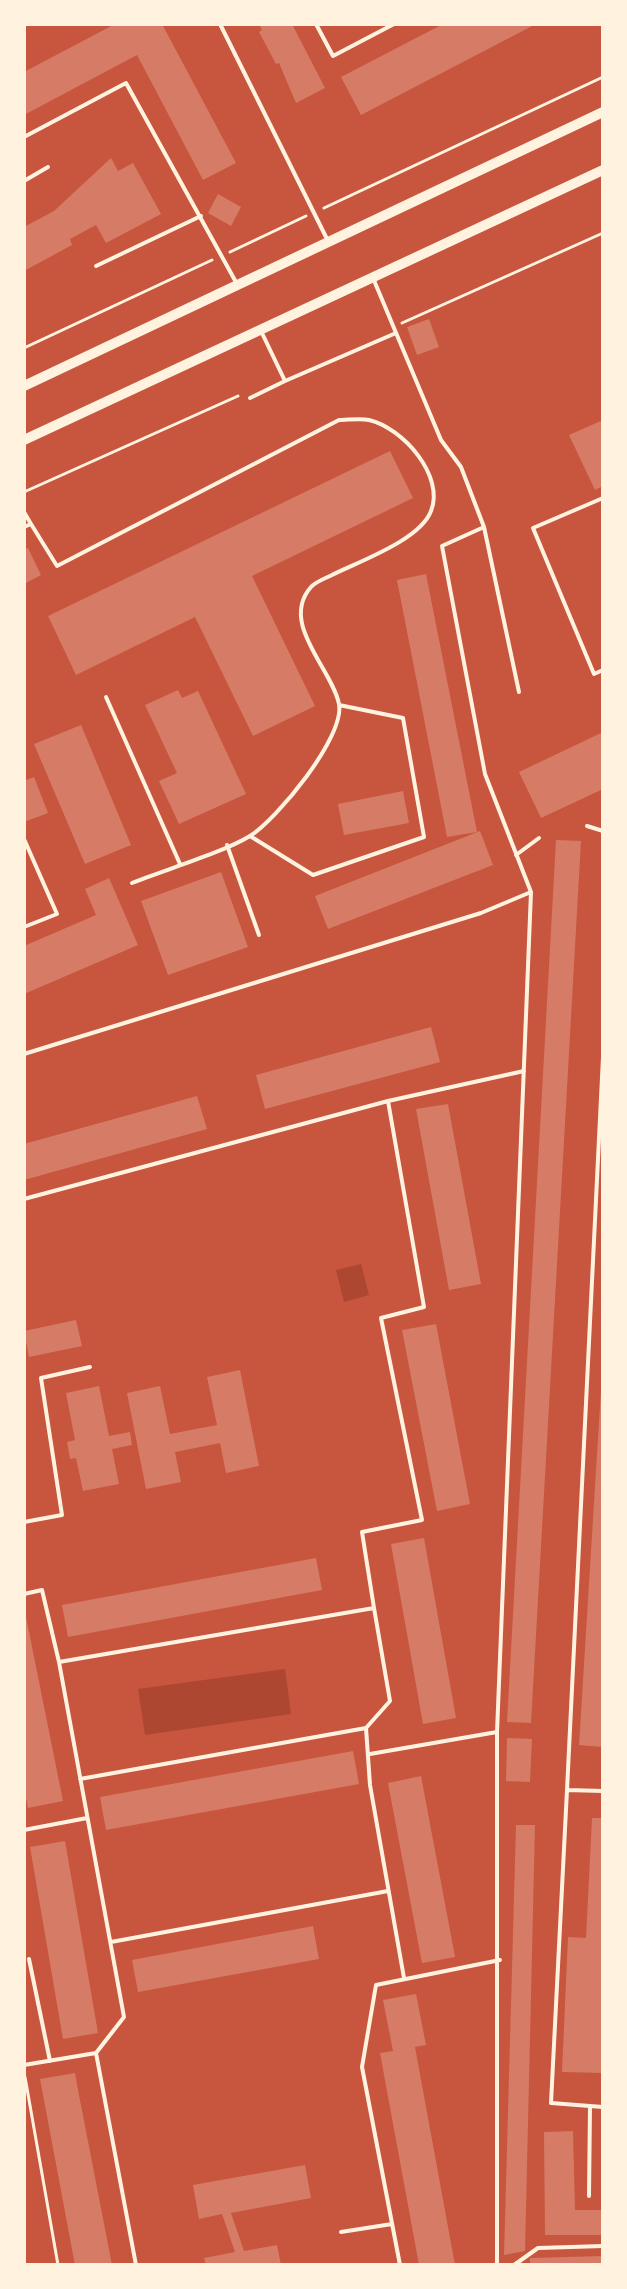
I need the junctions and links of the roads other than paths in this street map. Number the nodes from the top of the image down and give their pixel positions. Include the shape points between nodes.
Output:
1 (220, 24) edge
2 (316, 24) edge
3 (394, 24) edge
4 (603, 112) edge
5 (24, 137) edge
6 (48, 167) dead end
7 (603, 170) edge
8 (24, 181) edge
9 (201, 216) junction
10 (329, 243) junction
11 (96, 266) dead end
12 (372, 276) junction
13 (238, 286) junction
14 (260, 329) junction
15 (396, 333) junction
16 (285, 381) junction
17 (24, 386) edge
18 (250, 398) dead end
19 (24, 440) edge
20 (603, 498) edge
21 (24, 512) edge
22 (31, 524) junction
23 (24, 527) edge
24 (484, 527) junction
25 (603, 670) edge
26 (519, 692) dead end
27 (106, 697) dead end
28 (339, 705) junction
29 (587, 826) dead end
30 (603, 831) edge
31 (250, 836) junction
32 (539, 838) dead end
33 (24, 839) edge
34 (227, 845) junction
35 (516, 855) junction
36 (180, 864) junction
37 (132, 883) dead end
38 (531, 892) junction
39 (24, 927) edge
40 (259, 935) dead end
41 (24, 1054) edge
42 (603, 1057) edge
43 (524, 1071) junction
44 (388, 1101) junction
45 (24, 1199) edge
46 (90, 1367) dead end
47 (24, 1522) edge
48 (24, 1594) edge
49 (374, 1608) junction
50 (59, 1662) junction
51 (366, 1728) junction
52 (497, 1732) junction
53 (369, 1754) junction
54 (80, 1779) junction
55 (567, 1790) junction
56 (603, 1791) edge
57 (87, 1818) junction
58 (24, 1830) edge
59 (388, 1891) junction
60 (110, 1942) junction
61 (29, 1959) dead end
62 (500, 1960) junction
63 (404, 1978) junction
64 (96, 2053) junction
65 (50, 2061) junction
66 (24, 2065) edge
67 (590, 2106) junction
68 (603, 2107) edge
69 (589, 2196) dead end
70 (392, 2224) junction
71 (341, 2232) dead end
72 (603, 2246) edge
73 (136, 2265) edge
74 (400, 2265) edge
75 (497, 2265) edge
76 (514, 2265) edge

1 - 10 lane
2 - 3 lane via 333,56
4 - 10 main road
5 - 9 lane via 126,83
6 - 8 lane
7 - 12 main road
9 - 11 lane
9 - 13 lane
10 - 13 main road
12 - 14 main road
12 - 15 lane
13 - 17 main road
14 - 16 lane
14 - 19 main road
15 - 16 lane
15 - 24 lane
16 - 18 lane
20 - 25 lane via 533,528 594,674
21 - 22 lane
22 - 23 lane
22 - 28 lane via 57,566 339,420 370,420 395,434 418,453 436,492 431,513 416,533 311,586 301,610 307,637
24 - 26 lane
24 - 35 lane via 442,546 485,774
27 - 36 lane
28 - 31 lane via 335,732 316,762
28 - 31 lane via 403,718 424,837 313,875
29 - 30 lane
31 - 34 lane
32 - 35 lane
33 - 39 lane via 57,914
34 - 36 lane
34 - 40 lane
35 - 38 lane
36 - 37 lane
38 - 41 lane via 481,913
38 - 43 lane
42 - 55 lane
43 - 44 lane
43 - 52 lane
44 - 45 lane
44 - 49 lane via 424,1307 381,1318 422,1520 362,1532
46 - 47 lane via 41,1378 62,1515
48 - 50 lane via 42,1590
49 - 50 lane
49 - 51 lane via 390,1701
50 - 54 lane
51 - 53 lane
51 - 54 lane
52 - 53 lane
52 - 62 lane
53 - 59 lane
54 - 57 lane
55 - 56 lane
55 - 67 lane via 551,2103
57 - 58 lane
57 - 60 lane
59 - 60 lane
59 - 63 lane
60 - 64 lane via 124,2017
61 - 65 lane
62 - 63 lane
62 - 75 lane
63 - 70 lane via 376,1985 362,2067
64 - 65 lane
64 - 73 lane
65 - 66 lane
67 - 68 lane
67 - 69 lane
70 - 71 lane
70 - 74 lane
72 - 76 lane via 538,2248

